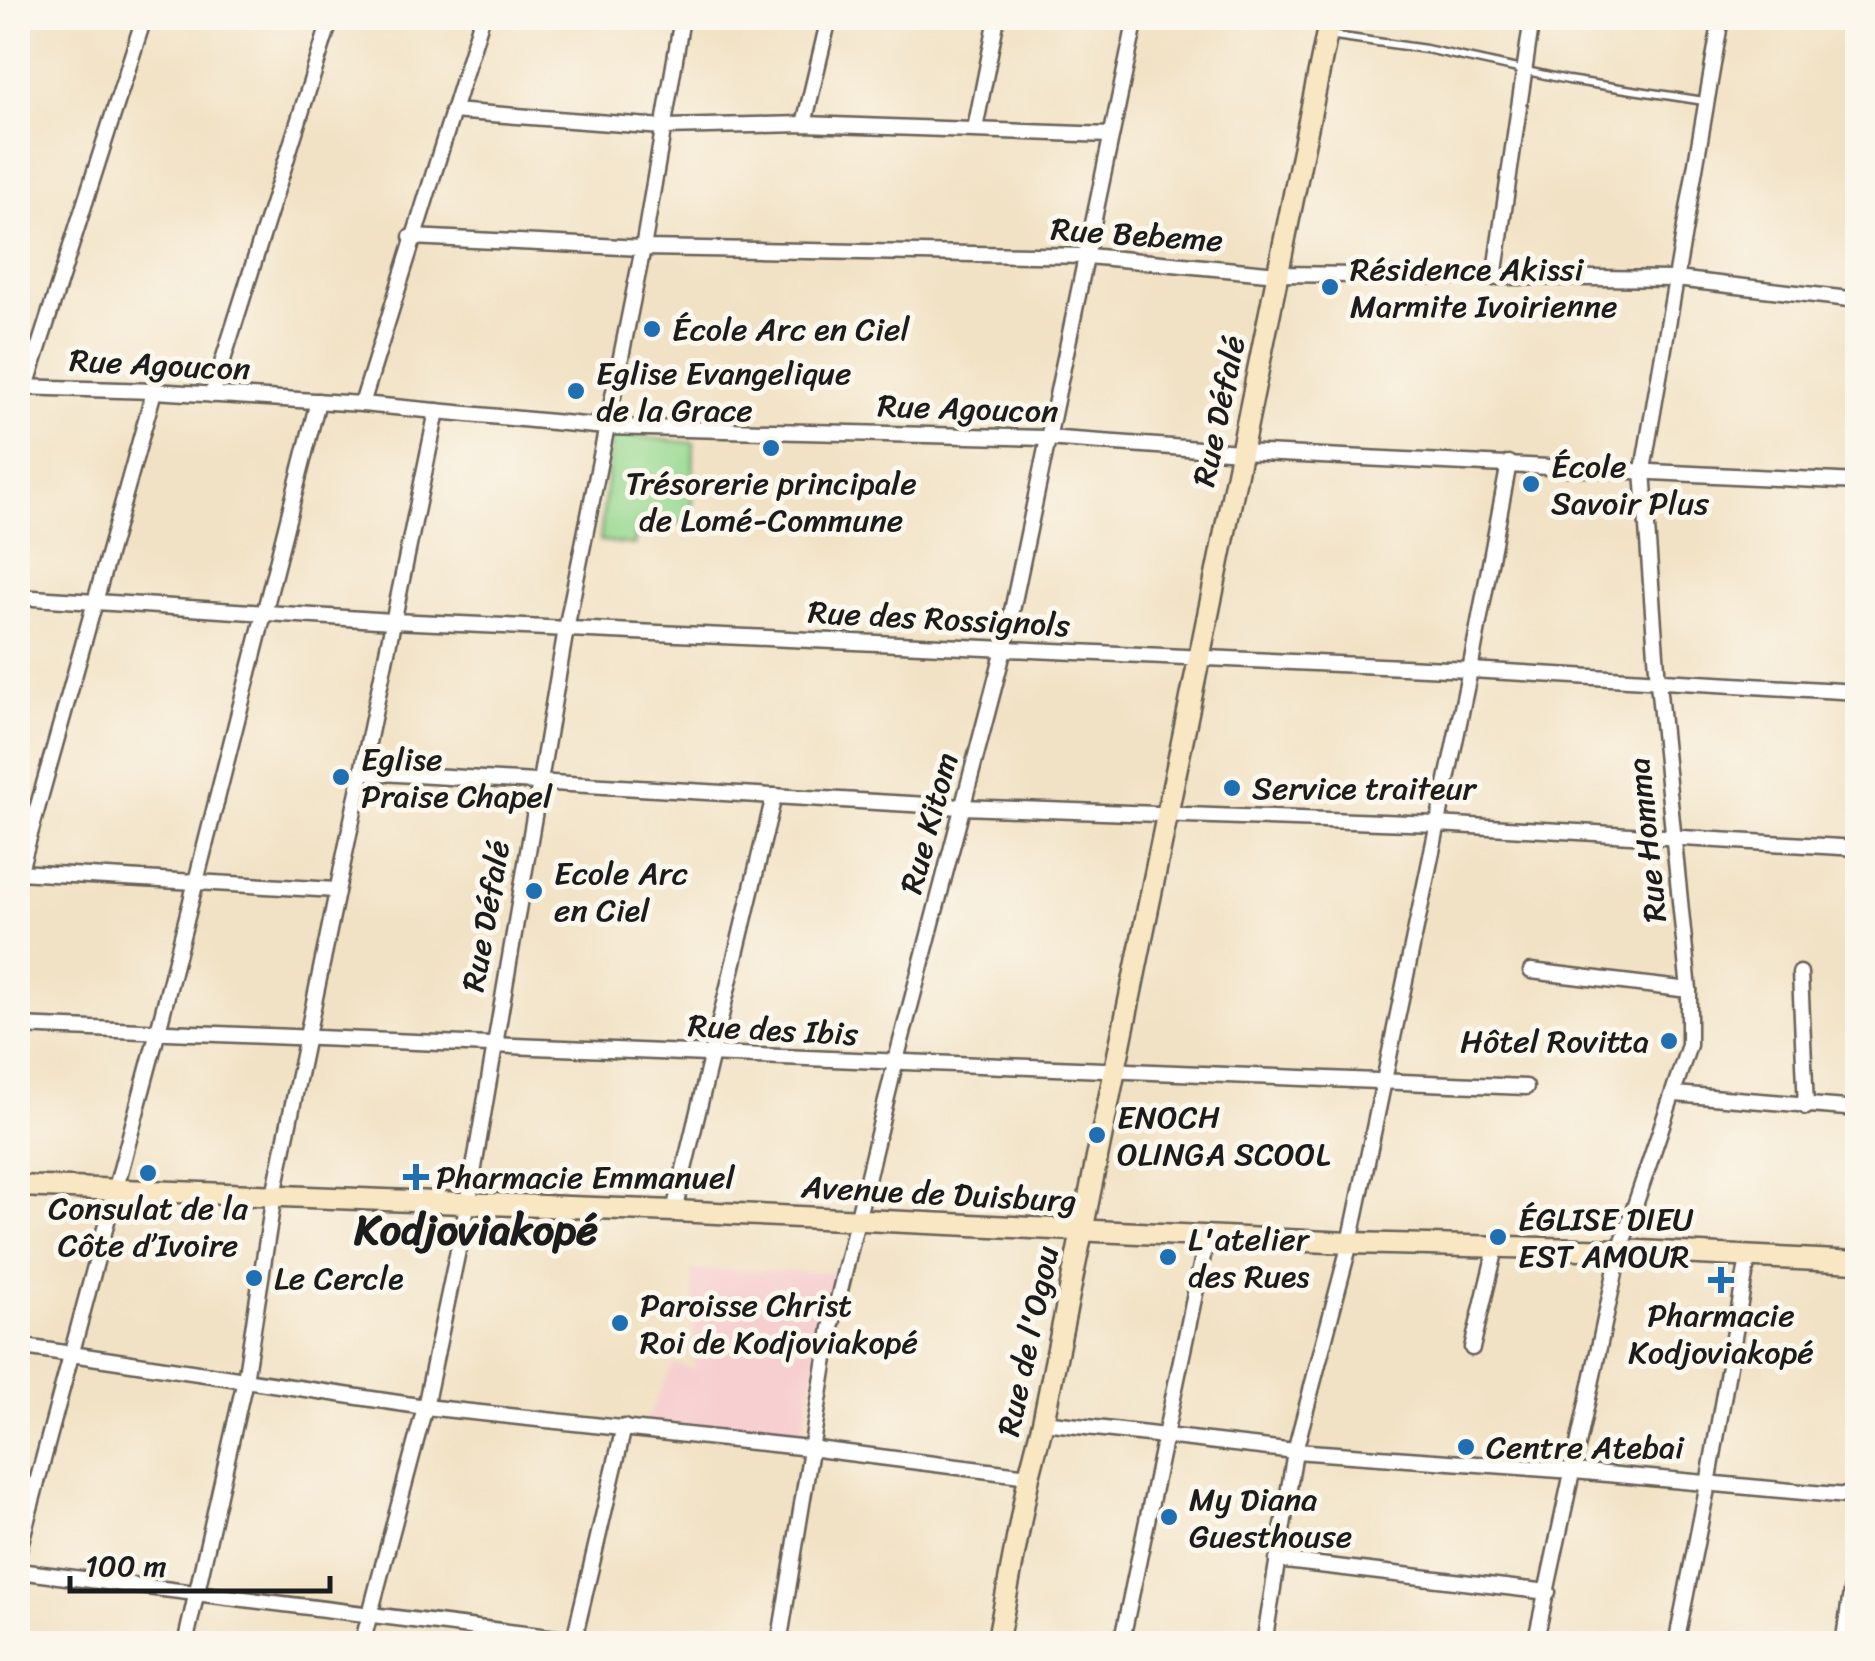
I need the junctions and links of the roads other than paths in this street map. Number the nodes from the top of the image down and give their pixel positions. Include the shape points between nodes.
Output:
1 (144, 18) edge
2 (330, 18) edge
3 (482, 18) edge
4 (682, 18) edge
5 (829, 18) edge
6 (997, 18) edge
7 (1136, 18) edge
8 (1532, 18) edge
9 (1720, 18) edge
10 (1328, 26) edge
11 (1524, 68) junction
12 (1706, 101) junction
13 (452, 111) junction
14 (804, 124) junction
15 (664, 127) junction
16 (976, 129) junction
17 (1110, 135) junction
18 (412, 237) junction
19 (643, 248) junction
20 (1088, 256) junction
21 (1278, 274) junction
22 (1494, 278) junction
23 (1676, 279) junction
24 (1858, 300) edge
25 (22, 387) edge
26 (154, 390) junction
27 (212, 395) junction
28 (318, 401) junction
29 (362, 404) junction
30 (437, 411) junction
31 (606, 427) junction
32 (1046, 438) junction
33 (1242, 452) junction
34 (1509, 462) junction
35 (1643, 470) junction
36 (1858, 482) edge
37 (18, 596) edge
38 (97, 600) junction
39 (264, 612) junction
40 (393, 621) junction
41 (566, 629) junction
42 (1004, 649) junction
43 (1199, 660) junction
44 (1470, 670) junction
45 (1658, 683) junction
46 (1858, 692) edge
47 (364, 772) junction
48 (540, 781) junction
49 (774, 796) junction
50 (962, 806) junction
51 (1167, 816) junction
52 (1437, 824) junction
53 (1675, 840) junction
54 (1858, 848) edge
55 (18, 874) edge
56 (196, 880) junction
57 (336, 890) junction
58 (1530, 972) dead end
59 (1800, 973) dead end
60 (1689, 990) junction
61 (18, 1026) edge
62 (158, 1032) junction
63 (307, 1038) junction
64 (494, 1045) junction
65 (714, 1054) junction
66 (894, 1064) junction
67 (1115, 1071) junction
68 (1383, 1082) junction
69 (1526, 1088) dead end
70 (1674, 1094) junction
71 (1806, 1106) junction
72 (1858, 1109) edge
73 (18, 1186) edge
74 (113, 1191) junction
75 (274, 1195) junction
76 (468, 1203) junction
77 (674, 1211) junction
78 (858, 1222) junction
79 (1082, 1231) junction
80 (1207, 1237) junction
81 (1350, 1244) junction
82 (1496, 1248) junction
83 (1620, 1250) junction
84 (1748, 1258) junction
85 (1858, 1262) edge
86 (18, 1346) edge
87 (1472, 1348) dead end
88 (73, 1353) junction
89 (246, 1380) junction
90 (425, 1407) junction
91 (1043, 1422) junction
92 (624, 1427) junction
93 (1165, 1436) junction
94 (809, 1448) junction
95 (1295, 1450) junction
96 (1574, 1471) junction
97 (1028, 1476) junction
98 (1708, 1484) junction
99 (1858, 1497) edge
100 (1858, 1548) edge
101 (18, 1553) edge
102 (1277, 1560) junction
103 (18, 1572) edge
104 (199, 1591) junction
105 (1548, 1592) junction
106 (368, 1615) junction
107 (574, 1642) edge
108 (186, 1644) edge
109 (362, 1644) edge
110 (606, 1644) edge
111 (779, 1644) edge
112 (997, 1644) edge
113 (1121, 1644) edge
114 (1264, 1644) edge
115 (1534, 1644) edge
116 (1676, 1644) edge
117 (1843, 1644) edge

1 - 25 street
2 - 27 street
3 - 13 street
4 - 15 street, Rue Défalé
5 - 14 street
6 - 16 street
7 - 17 street, Rue Kitom
8 - 11 street
9 - 12 street, Rue Homma
10 - 11 lane
10 - 21 street, Rue Défalé
11 - 12 lane
11 - 22 street
12 - 23 street, Rue Homma
13 - 15 street
13 - 18 street
14 - 15 street
14 - 16 street
15 - 19 street, Rue Défalé
16 - 17 street
17 - 20 street, Rue Kitom
18 - 19 street, Rue Bebeme
18 - 29 street
19 - 20 street, Rue Bebeme
19 - 31 street, Rue Défalé
20 - 21 street, Rue Bebeme
20 - 32 street, Rue Kitom
21 - 22 street, Rue Bebeme
21 - 33 street, Rue Défalé
22 - 23 street, Rue Bebeme
23 - 24 street, Rue Bebeme
23 - 35 street, Rue Homma
25 - 26 street, Rue Agoucon
26 - 27 street, Rue Agoucon
26 - 38 street
27 - 28 street, Rue Agoucon
28 - 29 street, Rue Agoucon
28 - 39 street
29 - 30 street, Rue Agoucon
30 - 31 street, Rue Agoucon
30 - 40 street
31 - 32 street, Rue Agoucon
31 - 41 street, Rue Défalé
32 - 33 street, Rue Agoucon
32 - 42 street, Rue Kitom
33 - 34 street, Rue Agoucon
33 - 43 street, Rue Défalé
34 - 35 street, Rue Agoucon
34 - 44 street
35 - 36 street, Rue Agoucon
35 - 45 street, Rue Homma
37 - 38 street, Rue des Rossignols
38 - 39 street, Rue des Rossignols
38 - 55 street
39 - 40 street, Rue des Rossignols
39 - 56 street
40 - 41 street, Rue des Rossignols
40 - 47 street
41 - 42 street, Rue des Rossignols
41 - 48 street, Rue Défalé
42 - 43 street, Rue des Rossignols
42 - 50 street, Rue Kitom
43 - 44 street, Rue des Rossignols
43 - 51 street, Rue Défalé
44 - 45 street, Rue des Rossignols
44 - 52 street
45 - 46 street, Rue des Rossignols
45 - 53 street, Rue Homma
47 - 48 street
47 - 57 street
48 - 49 street
48 - 64 street, Rue Défalé
49 - 50 street
49 - 65 street
50 - 51 street
50 - 66 street, Rue Kitom
51 - 52 street
51 - 67 street, Rue de l'Ogou
52 - 53 street
52 - 68 street
53 - 54 street
53 - 60 street, Rue Homma
55 - 56 street
56 - 57 street
56 - 62 street
57 - 63 street
58 - 60 street
59 - 71 street
60 - 70 street, Rue Homma via 1689,1045
61 - 62 street, Rue des Ibis
62 - 63 street, Rue des Ibis
62 - 74 street
63 - 64 street, Rue des Ibis
63 - 75 street
64 - 65 street, Rue des Ibis
64 - 76 street, Rue Défalé
65 - 66 street, Rue des Ibis
65 - 77 street
66 - 67 street, Rue des Ibis
66 - 78 street, Rue Kitom
67 - 68 street, Rue des Ibis
67 - 79 street, Rue de l'Ogou
68 - 69 street, Rue des Ibis
68 - 81 street
70 - 71 street
70 - 83 street, Rue Homma
71 - 72 street
73 - 74 street, Avenue de Duisburg
74 - 75 street, Avenue de Duisburg
74 - 88 street
75 - 76 street, Avenue de Duisburg
75 - 89 street
76 - 77 street, Avenue de Duisburg
76 - 90 street, Rue Défalé
77 - 78 street, Avenue de Duisburg
78 - 79 street, Avenue de Duisburg
78 - 94 street, Rue Kitom
79 - 80 street, Avenue de Duisburg
79 - 91 street, Rue de l'Ogou
80 - 81 street, Avenue de Duisburg
80 - 93 street
81 - 82 street, Avenue de Duisburg
81 - 95 street
82 - 83 street, Avenue de Duisburg
82 - 87 street
83 - 84 street, Avenue de Duisburg
83 - 96 street, Rue Homma
84 - 85 street, Avenue de Duisburg
84 - 98 street
86 - 88 street
88 - 89 street
88 - 101 street
89 - 90 street
89 - 104 street
90 - 92 street
90 - 106 street, Rue Défalé
91 - 93 street
91 - 97 street, Rue de l'Ogou
92 - 94 street
92 - 107 street
93 - 95 street
93 - 113 street
94 - 97 street
94 - 111 street, Rue Kitom
95 - 96 street
95 - 102 street
96 - 98 street
96 - 105 street, Rue Homma
97 - 112 street, Rue de l'Ogou
98 - 99 street
98 - 116 street
100 - 117 street
102 - 105 street
102 - 114 street
103 - 104 street
104 - 106 street
104 - 108 street
105 - 115 street, Rue Homma
106 - 107 street
106 - 109 street, Rue Défalé
107 - 110 street

